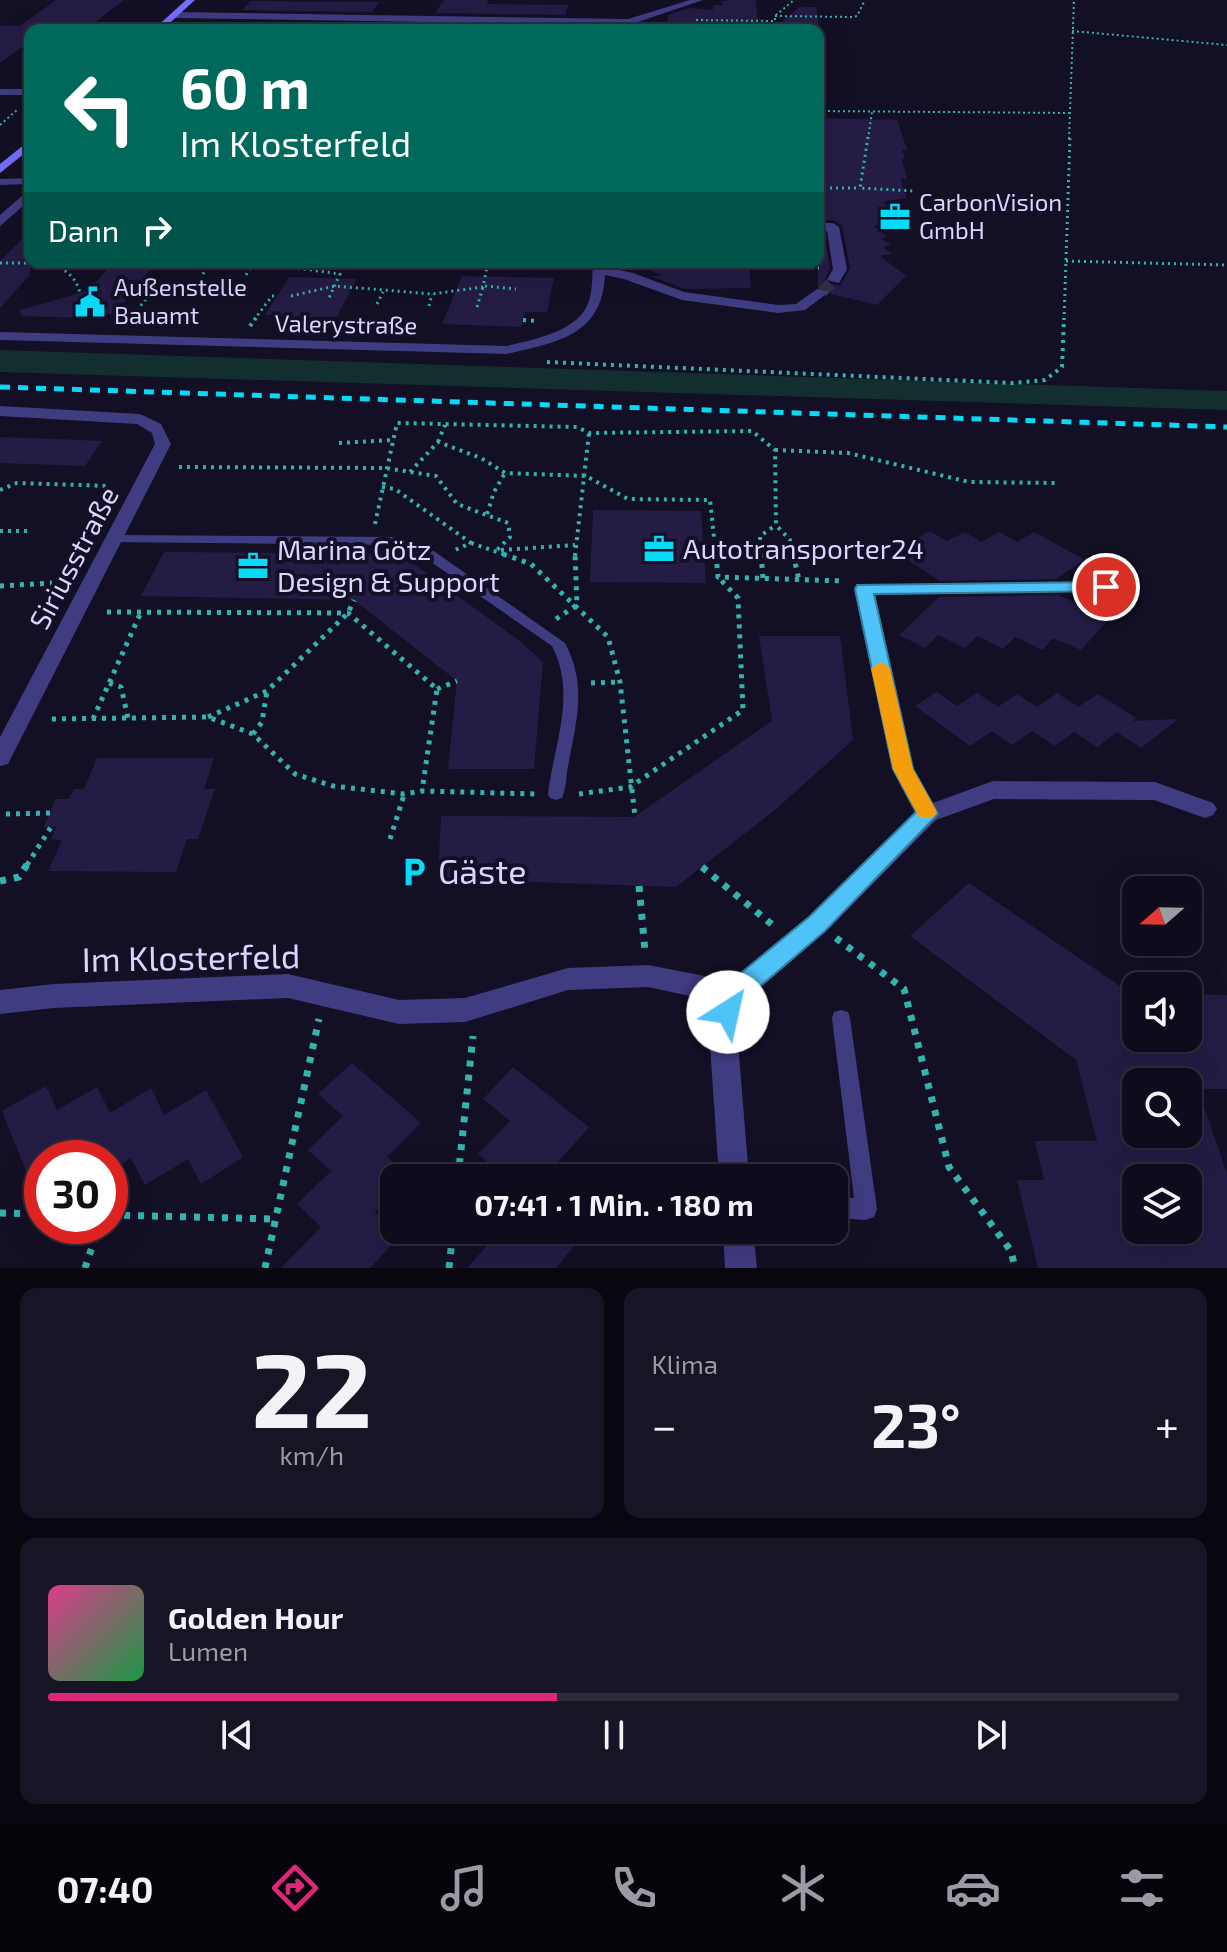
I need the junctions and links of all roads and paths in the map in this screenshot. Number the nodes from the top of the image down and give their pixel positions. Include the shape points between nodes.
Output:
1 (191, 0) edge
2 (699, 0) edge
3 (794, 0) edge
4 (865, 0) edge
5 (1074, 0) edge
6 (175, 15) junction
7 (775, 19) junction
8 (696, 20) dead end
9 (164, 24) edge
10 (549, 24) edge
11 (637, 24) edge
12 (775, 24) edge
13 (1072, 31) junction
14 (1227, 45) edge
15 (0, 92) edge
16 (24, 92) edge
17 (21, 106) dead end
18 (824, 111) edge
19 (872, 112) junction
20 (1069, 113) junction
21 (0, 125) edge
22 (24, 148) edge
23 (0, 170) edge
24 (24, 181) edge
25 (0, 182) edge
26 (824, 188) edge
27 (860, 188) junction
28 (913, 191) dead end
29 (24, 199) edge
30 (0, 222) edge
31 (824, 227) edge
32 (1066, 261) junction
33 (0, 263) edge
34 (24, 263) edge
35 (1227, 265) edge
36 (62, 268) edge
37 (207, 268) edge
38 (250, 268) edge
39 (270, 268) edge
40 (487, 268) edge
41 (600, 268) edge
42 (608, 268) edge
43 (742, 268) edge
44 (203, 274) dead end
45 (837, 274) joint
46 (246, 275) dead end
47 (335, 286) junction
48 (484, 287) junction
49 (154, 288) dead end
50 (516, 289) dead end
51 (296, 290) dead end
52 (311, 290) junction
53 (383, 292) junction
54 (822, 292) tunnel mouth
55 (80, 293) dead end
56 (432, 294) junction
57 (277, 296) dead end
58 (291, 296) dead end
59 (328, 300) dead end
60 (377, 304) dead end
61 (429, 306) dead end
62 (477, 307) dead end
63 (263, 310) dead end
64 (123, 329) dead end
65 (0, 336) edge
66 (536, 361) dead end
67 (0, 411) edge
68 (445, 425) junction
69 (589, 433) junction
70 (393, 440) junction
71 (438, 442) junction
72 (339, 443) dead end
73 (775, 450) junction
74 (179, 467) dead end
75 (385, 468) junction
76 (410, 472) junction
77 (505, 473) junction
78 (586, 476) junction
79 (1057, 483) dead end
80 (109, 486) dead end
81 (382, 487) junction
82 (0, 490) edge
83 (487, 514) junction
84 (776, 525) junction
85 (0, 531) edge
86 (30, 531) dead end
87 (116, 539) junction
88 (370, 540) junction
89 (575, 545) junction
90 (436, 559) junction
91 (718, 577) junction
92 (763, 579) junction
93 (799, 580) junction
94 (849, 581) dead end
95 (52, 583) dead end
96 (0, 586) edge
97 (1106, 587) dead end
98 (354, 600) dead end
99 (107, 612) dead end
100 (141, 612) junction
101 (348, 613) junction
102 (539, 630) junction
103 (457, 681) dead end
104 (109, 683) junction
105 (437, 689) junction
106 (267, 691) junction
107 (208, 717) junction
108 (128, 718) junction
109 (52, 719) dead end
110 (93, 719) junction
111 (253, 734) junction
112 (0, 758) edge
113 (630, 787) junction
114 (422, 791) junction
115 (404, 794) junction
116 (556, 794) junction
117 (1205, 809) dead end
118 (50, 813) dead end
119 (6, 814) dead end
120 (928, 814) junction
121 (635, 817) dead end
122 (51, 827) dead end
123 (390, 839) dead end
124 (702, 867) dead end
125 (0, 881) edge
126 (639, 886) dead end
127 (817, 924) junction
128 (794, 943) junction
129 (648, 976) junction
130 (324, 994) junction
131 (734, 994) junction
132 (0, 1002) edge
133 (476, 1007) junction
134 (841, 1018) dead end
135 (459, 1164) edge
136 (733, 1164) edge
137 (848, 1208) edge
138 (0, 1213) edge
139 (24, 1214) edge
140 (128, 1215) edge
141 (275, 1219) junction
142 (93, 1244) edge
143 (452, 1244) edge
144 (739, 1244) edge
145 (85, 1268) edge
146 (265, 1268) edge
147 (449, 1268) edge
148 (741, 1268) edge
149 (1015, 1268) edge

1 - 6 main road
2 - 11 street
3 - 7 path
4 - 7 path via 853,17
5 - 13 path
6 - 9 main road
6 - 10 street
7 - 8 path
7 - 12 path
13 - 14 path
13 - 20 path
15 - 16 street
17 - 21 path
18 - 19 path
19 - 20 path
19 - 27 path
20 - 32 path
22 - 23 main road
24 - 25 street
26 - 27 path
27 - 28 path
29 - 30 street
31 - 45 street via 833,227
32 - 35 path
32 - 66 path via 1062,367 1045,380 1013,383
33 - 34 path
36 - 55 path via 76,278
37 - 44 path
38 - 46 path
39 - 47 path via 335,272 340,274
40 - 48 path
41 - 65 street, Valerystraße via 594,305 581,322 548,339 507,350
42 - 54 street, Valerystraße via 690,298 757,308 802,307
43 - 45 path
47 - 52 path
47 - 53 path
47 - 59 path
48 - 50 path
48 - 56 path
48 - 62 path
49 - 64 path
51 - 52 path
52 - 58 path
53 - 56 path
53 - 60 path
56 - 61 path
57 - 63 path
67 - 87 street, Siriusstraße via 123,416 155,425 163,444
68 - 69 path via 577,427
68 - 70 path via 397,423
68 - 71 path
69 - 73 path via 752,431
69 - 78 path
70 - 72 path
70 - 75 path
71 - 76 path
71 - 77 path
73 - 79 path via 848,453 969,482
73 - 84 path
74 - 75 path
75 - 76 path
75 - 81 path
76 - 83 path via 436,476 457,507
77 - 78 path
77 - 83 path
78 - 89 path
78 - 91 path via 628,499 710,500
80 - 82 path via 17,483
81 - 88 path
81 - 90 path via 395,489 471,543
83 - 89 path via 508,523 510,537 496,551
84 - 92 path via 760,536
84 - 93 path via 790,540
85 - 86 path
87 - 88 lane
87 - 112 street, Siriusstraße
88 - 90 lane via 411,545
89 - 102 path via 577,605
90 - 102 lane
91 - 92 path
91 - 113 path via 738,598 743,710
92 - 93 path
93 - 94 path
95 - 96 path
97 - 120 street via 864,589 903,769
98 - 101 path
99 - 100 path
100 - 101 path
100 - 104 path
101 - 105 path
101 - 106 path
102 - 116 lane via 558,643 572,667 569,729
103 - 105 path
104 - 108 path via 121,687
104 - 110 path
105 - 114 path
106 - 107 path
106 - 111 path via 262,722
107 - 108 path
107 - 111 path
108 - 110 path
109 - 110 path
111 - 115 path via 295,774 333,786
113 - 116 path via 594,795
113 - 121 path
114 - 115 path
114 - 116 path
115 - 123 path
117 - 120 street via 1155,791 993,790
118 - 119 path
120 - 127 street
122 - 125 path via 19,877
124 - 128 path
126 - 129 path
127 - 128 street
127 - 149 path via 904,989 949,1167 1011,1251
128 - 131 street
129 - 131 street, Im Klosterfeld
129 - 133 street, Im Klosterfeld via 568,979
130 - 132 street, Im Klosterfeld via 288,986
130 - 133 street, Im Klosterfeld via 399,1012
130 - 141 path
131 - 136 street via 723,1030
133 - 135 path
134 - 137 lane via 866,1209
138 - 139 path
140 - 141 path
141 - 146 path
142 - 145 path
143 - 147 path
144 - 148 street

